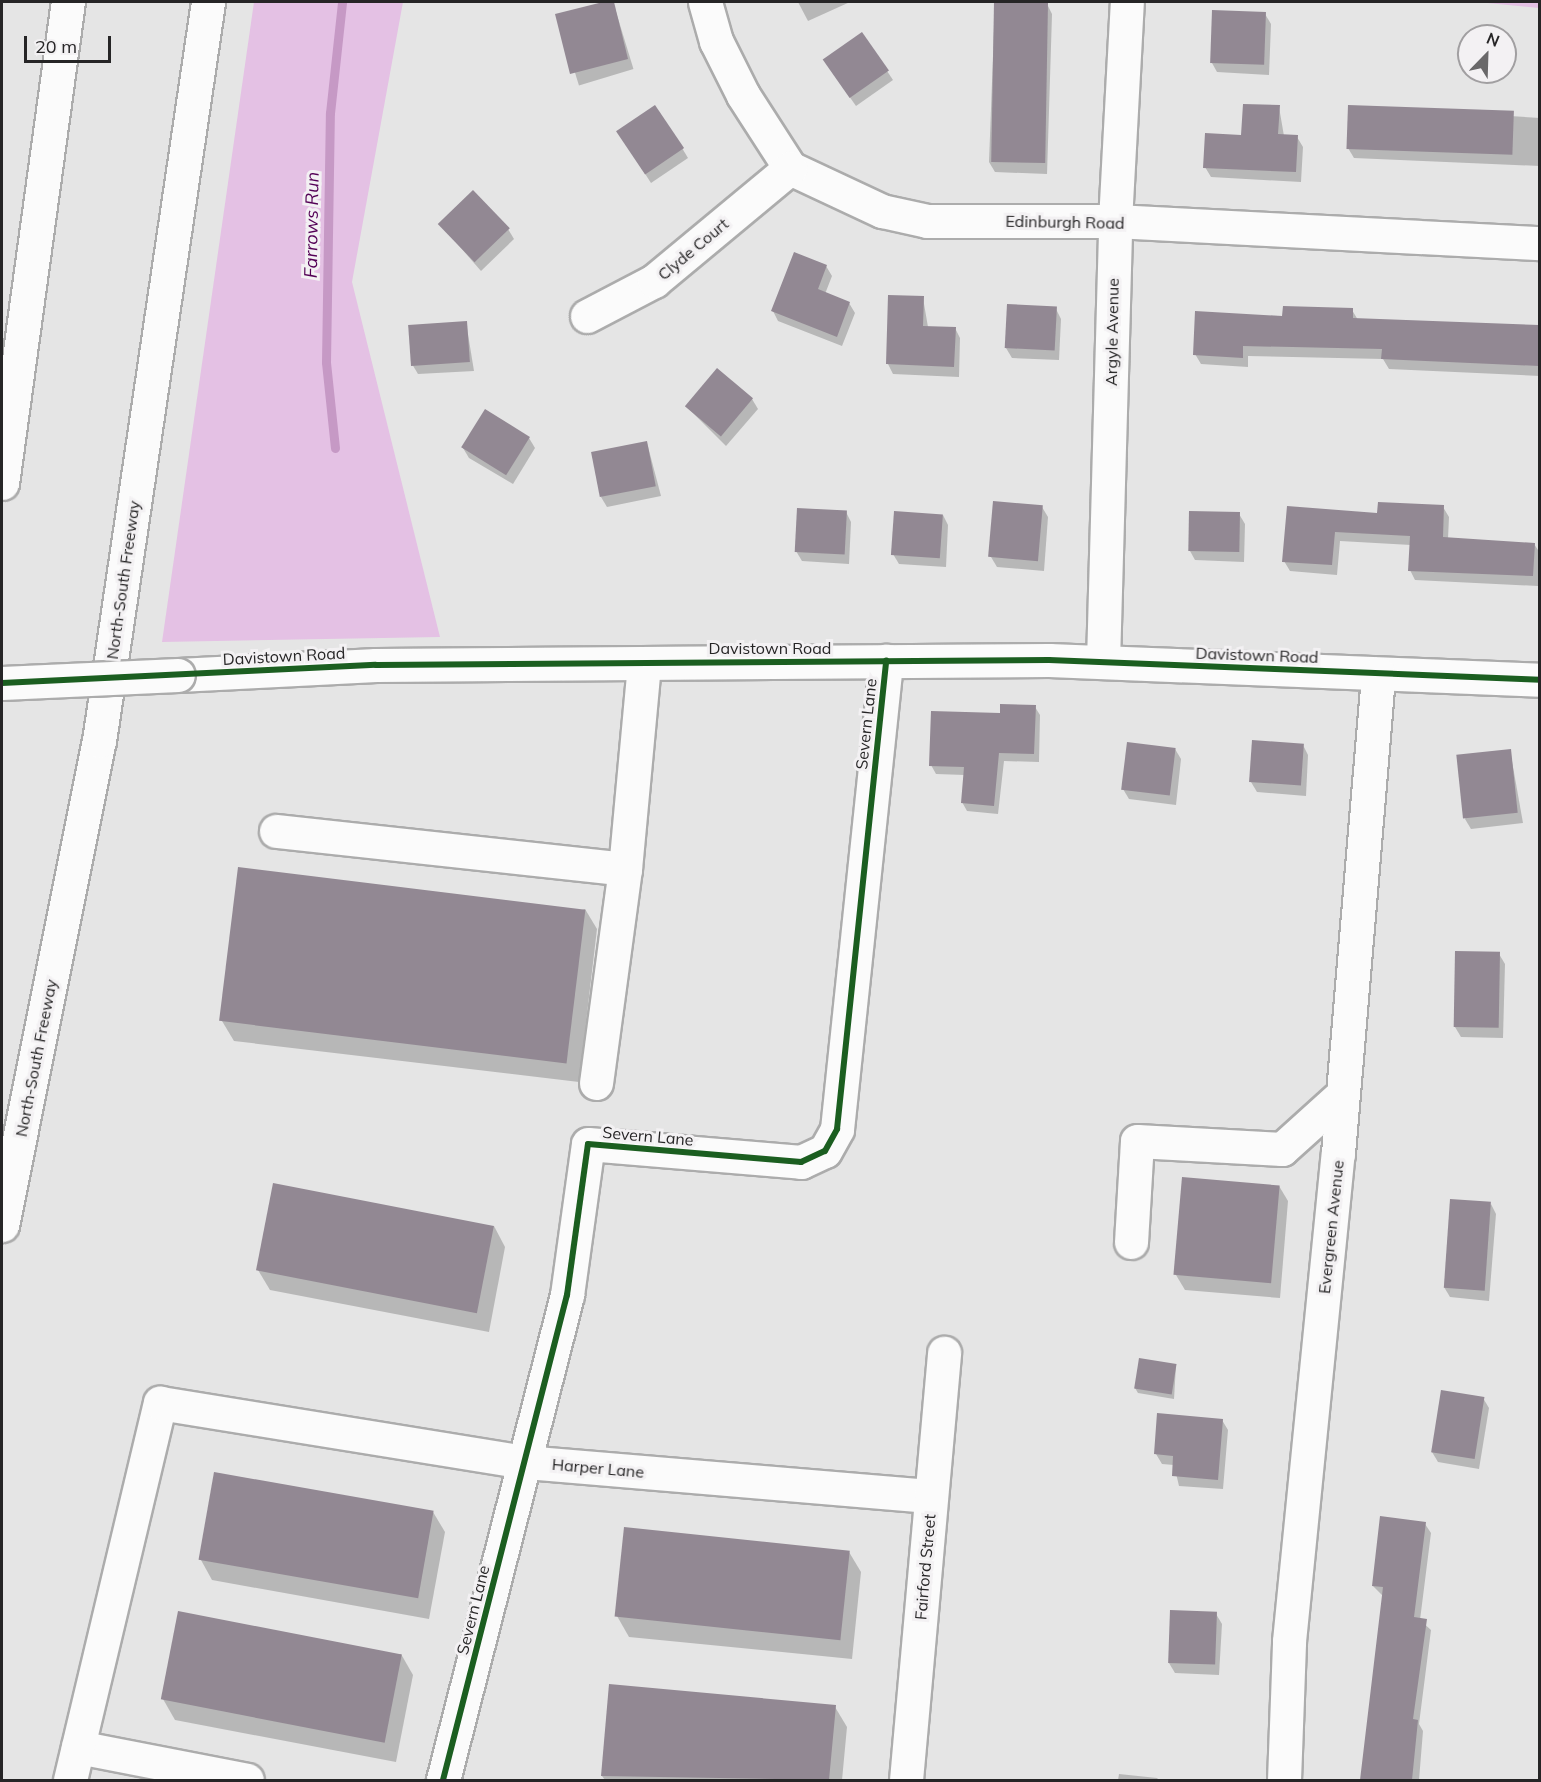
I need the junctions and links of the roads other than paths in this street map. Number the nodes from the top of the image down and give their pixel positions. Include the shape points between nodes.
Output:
1 (68, 2) edge
2 (208, 2) edge
3 (705, 2) edge
4 (1127, 2) edge
5 (790, 168) junction
6 (1114, 221) junction
7 (1539, 243) edge
8 (587, 316) dead end
9 (2, 483) edge
10 (886, 661) junction
11 (1103, 662) junction
12 (644, 663) junction
13 (1378, 674) junction
14 (1539, 680) edge
15 (2, 683) edge
16 (276, 831) dead end
17 (625, 869) junction
18 (596, 1083) dead end
19 (1343, 1094) junction
20 (2, 1225) edge
21 (1131, 1242) dead end
22 (944, 1353) dead end
23 (525, 1462) junction
24 (931, 1496) junction
25 (78, 1747) junction
26 (70, 1780) edge
27 (247, 1780) edge
28 (443, 1780) edge
29 (906, 1780) edge
30 (1284, 1780) edge

1 - 9 main road
2 - 20 main road, North-South Freeway via 99,741
3 - 5 main road via 716,41 743,94
4 - 6 main road, Argyle Avenue
5 - 6 main road, Edinburgh Road via 882,211 927,221
5 - 8 main road, Clyde Court via 654,281
6 - 7 main road, Edinburgh Road
6 - 11 main road, Argyle Avenue
10 - 11 main road, Davistown Road
10 - 12 main road, Davistown Road
10 - 23 main road, Severn Lane via 837,1129 825,1152 801,1162 588,1144 567,1295
11 - 13 main road, Davistown Road
12 - 15 main road, Davistown Road, bridge via 376,665
12 - 17 main road
13 - 14 main road, Davistown Road
13 - 19 main road, Evergreen Avenue
16 - 17 main road
17 - 18 main road
19 - 21 main road via 1282,1149 1137,1141
19 - 30 main road, Evergreen Avenue via 1289,1641
22 - 24 main road, Fairford Street
23 - 24 main road, Harper Lane
23 - 25 main road, Harper Lane via 160,1403
23 - 28 main road, Severn Lane
24 - 29 main road, Fairford Street
25 - 26 main road
25 - 27 main road

